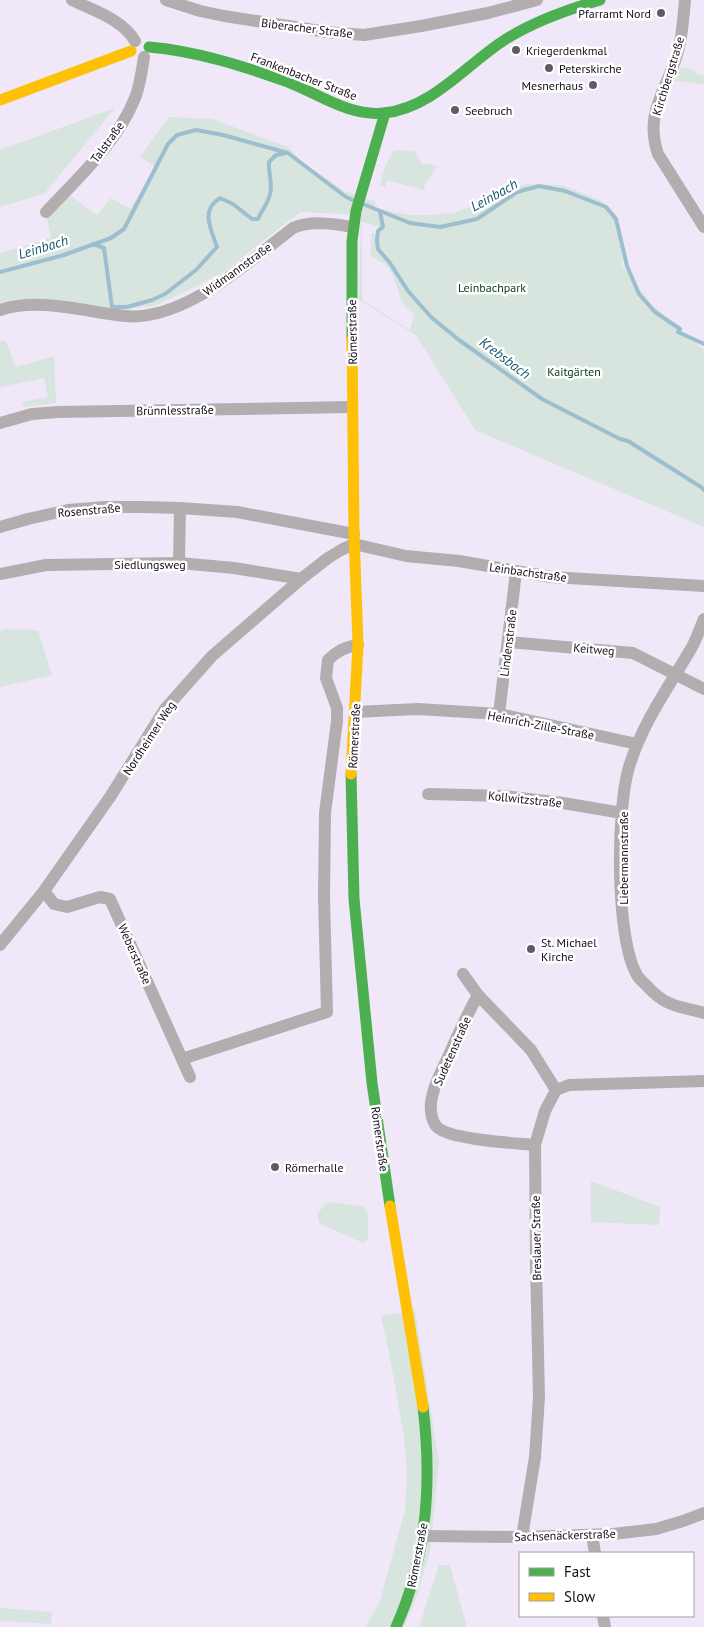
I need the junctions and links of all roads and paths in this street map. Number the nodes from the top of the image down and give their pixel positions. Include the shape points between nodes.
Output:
1 (72, 0) edge
2 (166, 0) edge
3 (537, 0) edge
4 (600, 0) edge
5 (685, 0) edge
6 (133, 46) junction
7 (146, 52) junction
8 (0, 100) edge
9 (385, 113) junction
10 (46, 212) dead end
11 (353, 227) junction
12 (704, 227) edge
13 (0, 310) edge
14 (352, 407) junction
15 (0, 423) edge
16 (180, 508) junction
17 (0, 527) edge
18 (354, 539) junction
19 (179, 563) junction
20 (516, 572) junction
21 (0, 574) edge
22 (301, 580) junction
23 (704, 586) edge
24 (704, 619) edge
25 (508, 642) junction
26 (358, 645) junction
27 (675, 674) junction
28 (704, 689) edge
29 (355, 712) junction
30 (500, 714) junction
31 (637, 744) junction
32 (428, 794) dead end
33 (622, 813) junction
34 (44, 891) junction
35 (0, 945) edge
36 (463, 974) dead end
37 (478, 995) junction
38 (704, 1013) edge
39 (182, 1059) junction
40 (190, 1077) dead end
41 (704, 1081) edge
42 (556, 1090) junction
43 (535, 1145) junction
44 (704, 1513) edge
45 (592, 1535) junction
46 (424, 1536) junction
47 (522, 1538) junction
48 (595, 1552) edge
49 (396, 1627) edge

1 - 6 street via 123,26 130,33
2 - 3 street, Biberacher Straße via 224,16 327,32 364,34 430,25
4 - 9 main road, Frankenbacher Straße via 560,12 534,25 503,42 416,104
5 - 12 street, Kirchbergstraße via 682,37 656,106 653,141
6 - 7 main road, Frankenbacher Straße via 134,55 138,58
6 - 7 main road, Frankenbacher Straße via 144,40
6 - 8 main road
7 - 9 main road, Frankenbacher Straße via 172,49 201,55 296,85 360,112
7 - 10 street, Talstraße via 135,98 120,127 92,164
9 - 11 main road, Römerstraße
11 - 13 street, Widmannstraße via 302,224 214,288 157,314 127,317 65,307 34,306 11,306
11 - 14 main road, Römerstraße
14 - 15 street, Brünnlesstraße via 58,412 32,414
14 - 18 main road, Römerstraße
16 - 17 street, Rosenstraße via 68,510
16 - 18 street, Rosenstraße via 237,512
16 - 19 street
18 - 20 street, Leinbachstraße via 406,556
18 - 22 street, Nordheimer Weg
18 - 26 main road, Römerstraße
19 - 21 street, Siedlungsweg via 46,566
19 - 22 street, Siedlungsweg via 234,568
20 - 23 street, Leinbachstraße
20 - 25 street, Lindenstraße
22 - 34 street, Nordheimer Weg via 212,656 165,709 110,797
24 - 27 street, Liebermannstraße
25 - 27 street, Keitweg via 634,653
25 - 30 street, Lindenstraße
26 - 29 main road, Römerstraße
26 - 39 street, Römerstraße via 346,647 328,660 326,678 337,708 325,814 327,1012
27 - 28 street, Keitweg
27 - 31 street, Liebermannstraße
29 - 30 street, Heinrich-Zille-Straße via 418,709
29 - 46 main road, Römerstraße via 351,783 354,899 378,1129 426,1434
30 - 31 street, Heinrich-Zille-Straße
31 - 33 street, Liebermannstraße via 629,767
32 - 33 street, Kollwitzstraße via 503,796
33 - 38 street, Liebermannstraße via 621,886 627,947 637,975 657,997 669,1004
34 - 35 street, Nordheimer Weg
34 - 39 street, Weberstraße via 54,904 67,907 100,897 110,899
36 - 37 street
37 - 42 street via 531,1050
37 - 43 street, Sudetenstraße via 436,1084 431,1105 433,1120 438,1128 450,1134
39 - 40 street, Weberstraße
41 - 42 street via 569,1084
42 - 43 street, Breslauer Straße via 545,1111
43 - 47 street, Breslauer Straße via 539,1397 535,1457
44 - 45 street, Sachsenäckerstraße via 656,1529
45 - 47 street, Sachsenäckerstraße
45 - 48 street
46 - 47 street, Sachsenäckerstraße
46 - 49 main road, Römerstraße via 405,1607

